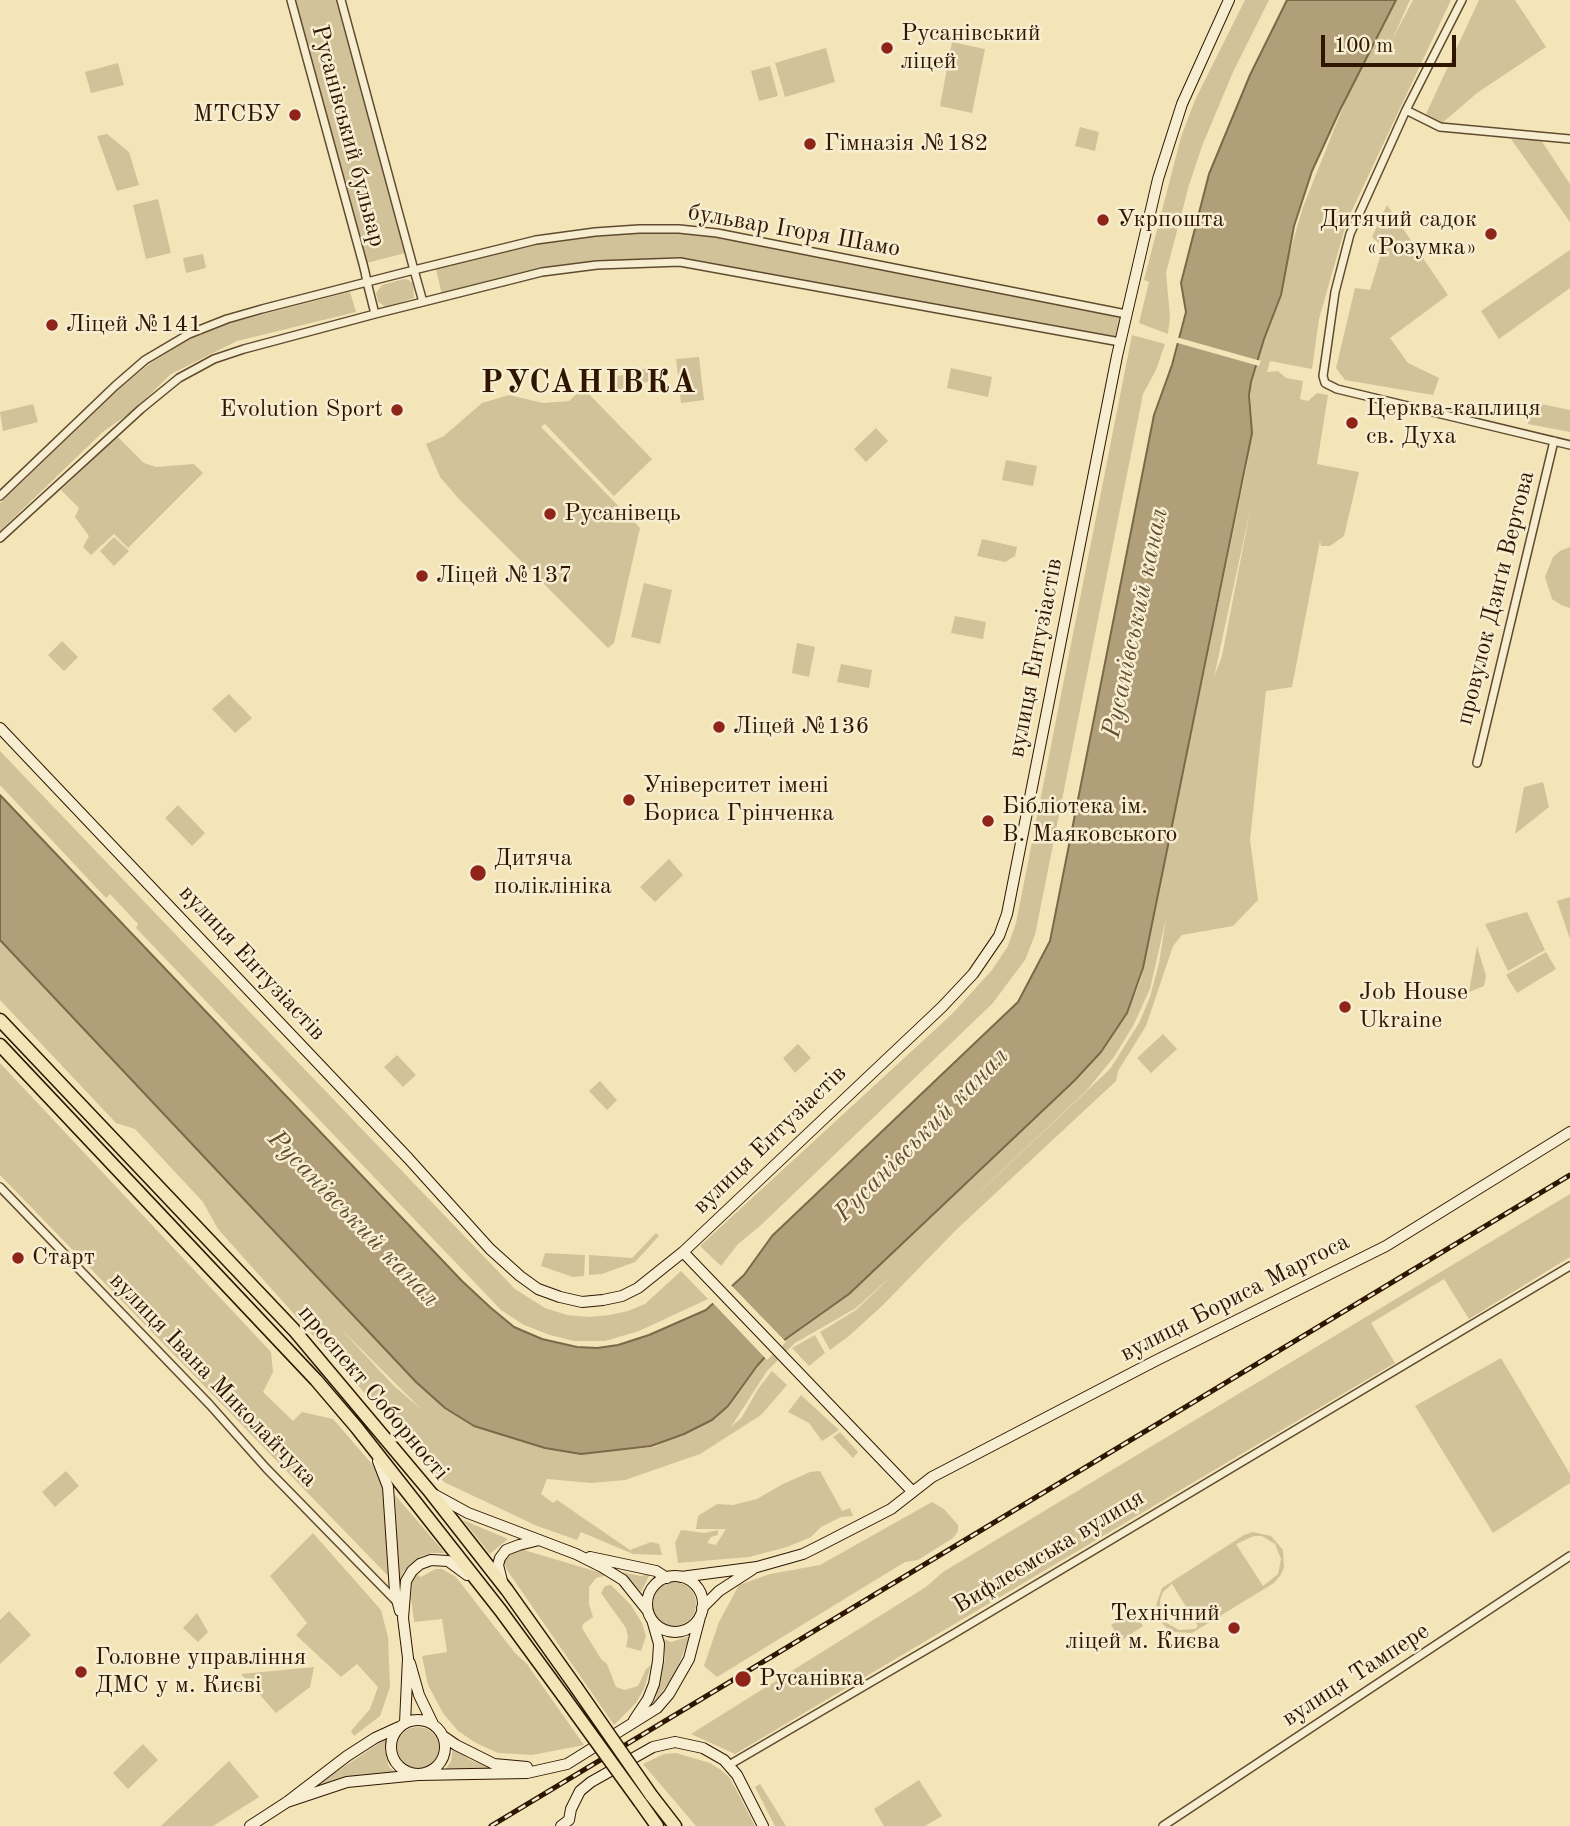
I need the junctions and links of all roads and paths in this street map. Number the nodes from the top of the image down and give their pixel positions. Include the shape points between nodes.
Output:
1 (291, 0) edge
2 (341, 0) edge
3 (1229, 0) edge
4 (1462, 0) edge
5 (1406, 110) junction
6 (1570, 139) edge
7 (414, 270) junction
8 (367, 282) junction
9 (423, 302) junction
10 (375, 314) junction
11 (1126, 314) junction
12 (1120, 342) junction
13 (1554, 441) junction
14 (1570, 445) edge
15 (0, 496) edge
16 (0, 538) edge
17 (0, 728) edge
18 (1476, 763) dead end
19 (0, 1020) edge
20 (0, 1045) edge
21 (1570, 1132) edge
22 (0, 1187) edge
23 (683, 1252) junction
24 (1570, 1266) edge
25 (368, 1442) junction
26 (912, 1491) junction
27 (431, 1493) junction
28 (539, 1540) junction
29 (576, 1554) junction
30 (1570, 1556) edge
31 (757, 1567) junction
32 (681, 1577) junction
33 (667, 1578) junction
34 (503, 1585) junction
35 (397, 1602) junction
36 (647, 1610) junction
37 (501, 1611) junction
38 (701, 1612) junction
39 (403, 1618) junction
40 (653, 1623) junction
41 (408, 1658) junction
42 (433, 1724) junction
43 (402, 1725) junction
44 (630, 1726) junction
45 (443, 1736) junction
46 (579, 1756) junction
47 (729, 1765) junction
48 (418, 1775) junction
49 (646, 1799) junction
50 (287, 1802) junction
51 (568, 1824) edge
52 (250, 1826) edge
53 (657, 1826) edge
54 (675, 1826) edge
55 (763, 1826) edge
56 (1163, 1826) edge

1 - 8 street, Русанівський бульвар
2 - 7 street, Русанівський бульвар
3 - 11 street, вулиця Ентузіастів via 1171,132
4 - 5 street
5 - 6 street via 1440,127
5 - 13 street via 1349,234 1324,361 1325,383
7 - 8 street, бульвар Ігоря Шамо
7 - 9 street, Русанівський бульвар
7 - 11 street, бульвар Ігоря Шамо via 536,240 606,231 679,229
8 - 10 street, Русанівський бульвар
8 - 15 street via 227,319 189,334 145,360
9 - 10 street, бульвар Ігоря Шамо
9 - 12 street, бульвар Ігоря Шамо via 542,272 680,262
10 - 16 street via 244,349 179,378
11 - 12 street, вулиця Ентузіастів
12 - 23 street, вулиця Ентузіастів via 999,936 973,974 942,1007
13 - 14 street
13 - 18 street, провулок Дзиґи Вертова
17 - 23 street, вулиця Ентузіастів via 520,1276 560,1297 603,1300 638,1288
19 - 27 highway, проспект Соборності via 294,1330
20 - 25 highway, проспект Соборності via 316,1380
21 - 26 street, вулиця Бориса Мартоса via 1386,1246 988,1447
22 - 35 street, вулиця Івана Миколайчука
23 - 26 street
24 - 47 street, Вифлеємська вулиця
25 - 35 street, вулиця Івана Миколайчука via 387,1478
25 - 37 highway, проспект Соборності
26 - 31 street, вулиця Бориса Мартоса via 891,1508 821,1545
27 - 28 street via 468,1513
27 - 34 highway, проспект Соборності
28 - 29 street
28 - 34 street via 506,1550 499,1558
29 - 33 street via 656,1571
29 - 36 street via 616,1575
30 - 56 street, вулиця Тампере
31 - 32 street, вулиця Бориса Мартоса
31 - 38 street, вулиця Бориса Мартоса via 719,1591
32 - 33 street
32 - 38 street via 699,1592
33 - 36 street via 653,1587
34 - 49 highway, проспект Соборності, bridge via 576,1687
35 - 39 street, вулиця Івана Миколайчука
36 - 40 street
37 - 39 street, вулиця Івана Миколайчука via 461,1569 448,1561 430,1560 412,1571 406,1581
37 - 49 highway, проспект Соборності, bridge
38 - 40 street via 694,1624 678,1632
38 - 44 street via 689,1659 669,1694
39 - 41 street, вулиця Івана Миколайчука
40 - 44 street via 659,1644 654,1684
41 - 42 street, вулиця Івана Миколайчука
41 - 43 street, вулиця Івана Миколайчука
42 - 43 street via 419,1720
42 - 45 street
43 - 48 street via 394,1735 391,1753 401,1769
43 - 50 street via 347,1756
44 - 46 street
45 - 46 street via 482,1759 519,1768
45 - 48 street via 441,1763
46 - 48 street via 567,1764 527,1773
47 - 51 street via 688,1744 663,1743 584,1787
47 - 55 street
48 - 50 street via 347,1782
49 - 53 highway, проспект Соборності
49 - 54 highway, проспект Соборності
50 - 52 street

